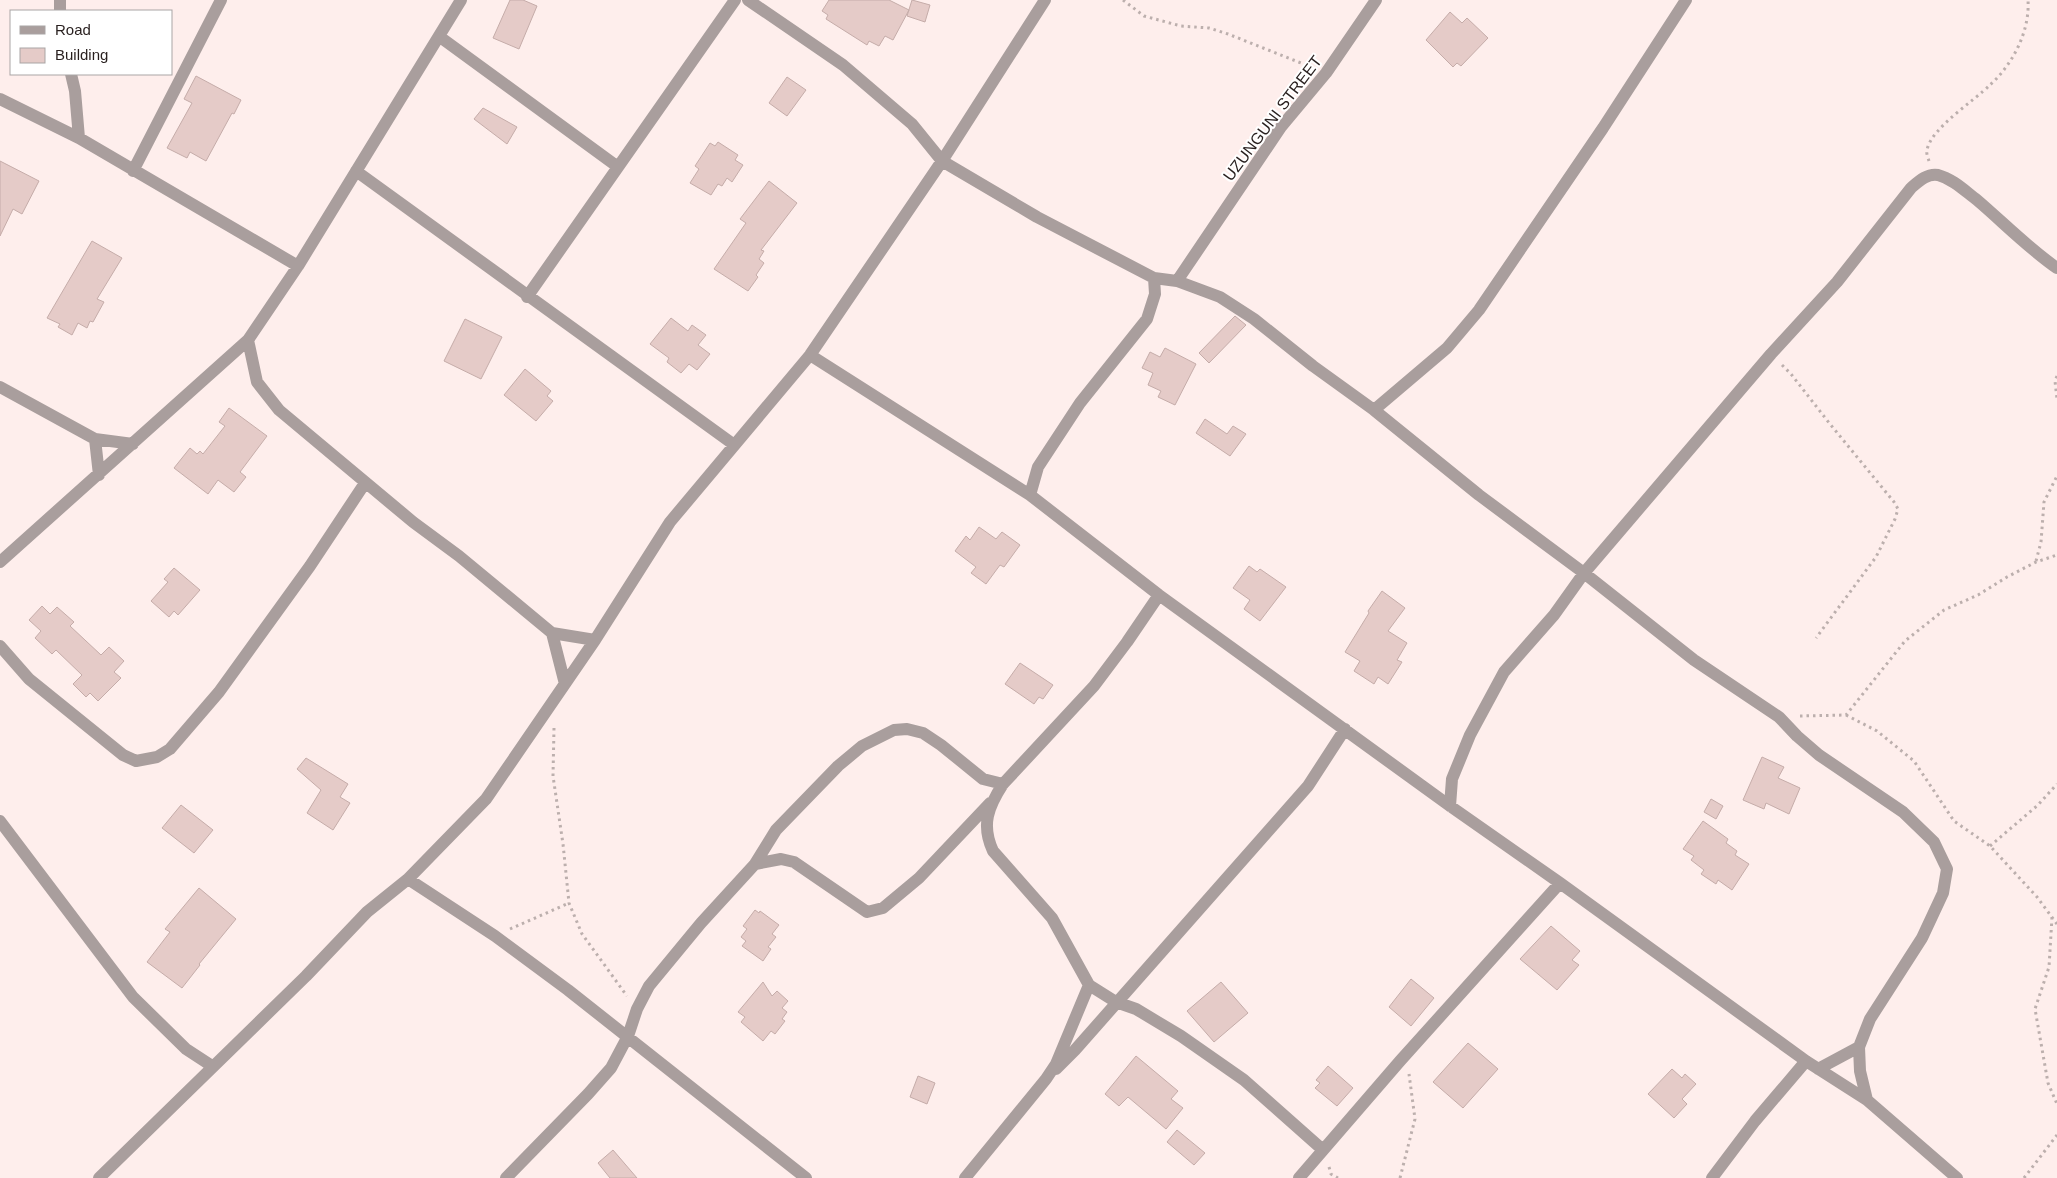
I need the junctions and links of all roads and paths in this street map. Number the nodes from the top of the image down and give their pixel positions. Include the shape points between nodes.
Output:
1 (221, 0) edge
2 (461, 0) edge
3 (735, 0) edge
4 (748, 0) edge
5 (1045, 0) edge
6 (1123, 0) edge
7 (1376, 0) edge
8 (1686, 0) edge
9 (2028, 0) edge
10 (440, 37) junction
11 (1326, 73) junction
12 (71, 75) edge
13 (0, 99) edge
14 (79, 138) junction
15 (942, 160) junction
16 (618, 167) junction
17 (133, 171) junction
18 (356, 171) junction
19 (1936, 174) junction
20 (298, 266) junction
21 (2057, 268) edge
22 (1154, 278) junction
23 (1177, 280) junction
24 (527, 296) junction
25 (248, 340) junction
26 (1771, 354) junction
27 (810, 355) junction
28 (2057, 376) edge
29 (0, 387) edge
30 (2057, 399) edge
31 (1374, 410) junction
32 (95, 439) junction
33 (133, 444) junction
34 (733, 444) junction
35 (99, 475) junction
36 (2057, 476) edge
37 (365, 483) junction
38 (1030, 495) junction
39 (2057, 555) edge
40 (0, 562) edge
41 (2036, 562) junction
42 (1584, 573) junction
43 (1159, 595) junction
44 (552, 633) junction
45 (1816, 638) dead end
46 (595, 640) junction
47 (0, 646) edge
48 (565, 684) junction
49 (1846, 715) junction
50 (1779, 717) junction
51 (554, 727) dead end
52 (1345, 728) junction
53 (1003, 784) junction
54 (2057, 784) edge
55 (991, 802) junction
56 (1450, 806) junction
57 (0, 821) edge
58 (1990, 846) junction
59 (755, 864) junction
60 (408, 879) junction
61 (1560, 882) junction
62 (568, 903) junction
63 (2052, 916) junction
64 (2057, 924) edge
65 (495, 936) junction
66 (1090, 985) junction
67 (1116, 1002) junction
68 (637, 1009) junction
69 (628, 1036) junction
70 (1858, 1047) junction
71 (1400, 1061) junction
72 (1806, 1061) junction
73 (212, 1066) junction
74 (1818, 1068) junction
75 (1046, 1079) junction
76 (1867, 1100) junction
77 (2057, 1104) edge
78 (2057, 1135) edge
79 (1323, 1150) junction
80 (99, 1178) edge
81 (506, 1178) edge
82 (806, 1178) edge
83 (965, 1178) edge
84 (1299, 1178) edge
85 (1400, 1178) edge
86 (1712, 1178) edge
87 (1958, 1178) edge
88 (2024, 1178) edge

1 - 17 street
2 - 10 street
3 - 16 street
4 - 15 street via 843,65 912,124
5 - 15 street
6 - 11 path via 1144,16 1228,34
7 - 11 street, UZUNGUNI STREET
8 - 31 street via 1479,310 1447,348
9 - 19 path via 2025,29 2014,55 1992,84 1946,122 1931,141 1927,151 1929,163
10 - 16 street
10 - 18 street
11 - 23 street, UZUNGUNI STREET via 1281,128
12 - 14 street
13 - 14 street
14 - 17 street
15 - 22 street via 1037,217
15 - 27 street
16 - 24 street
17 - 20 street
18 - 20 street
18 - 24 street
19 - 21 street via 1955,182
19 - 26 street via 1923,178 1911,188 1837,282
20 - 25 street
22 - 23 street
22 - 38 street via 1155,294 1147,319 1080,403 1038,467
23 - 31 street via 1220,296
24 - 34 street
25 - 33 street
25 - 37 street via 257,382 279,410
26 - 42 street
26 - 45 path via 1791,374 1898,509 1876,557
27 - 34 street
27 - 38 street
28 - 30 path
29 - 32 street
31 - 42 street
32 - 33 street
32 - 35 street
33 - 35 street
34 - 46 street via 670,522
35 - 40 street
36 - 41 path via 2044,502
37 - 44 street
37 - 47 street via 219,692 170,749 157,757 136,761 123,755 28,679
38 - 43 street
39 - 41 path
41 - 49 path via 1944,610 1905,641
42 - 50 street via 1694,660
42 - 56 street via 1554,615 1504,672 1470,735 1452,779
43 - 52 street
43 - 53 street via 1094,686
44 - 46 street
44 - 48 street
46 - 48 street
48 - 60 street via 486,799
49 - 50 path
49 - 58 path via 1877,731 1914,761 1954,821
50 - 70 street via 1819,755 1903,812 1934,842 1947,868 1943,894 1922,938 1870,1019
51 - 62 path via 553,776
52 - 56 street
52 - 67 street via 1308,786
53 - 55 street
53 - 59 street via 983,779 923,733 894,730 862,746 832,773 776,830
54 - 58 path
55 - 59 street via 919,878 883,908 868,912 794,862 781,858
55 - 66 street via 986,825 993,851 1052,918
56 - 61 street
57 - 73 street via 133,997 186,1049
58 - 63 path
59 - 68 street via 660,972
60 - 65 street
60 - 73 street via 367,912
61 - 71 street
61 - 72 street
62 - 65 path
62 - 68 path via 582,934
63 - 64 path
63 - 77 path via 2049,968 2035,1009 2048,1083
65 - 69 street
66 - 67 street
66 - 75 street via 1056,1064
67 - 75 street via 1076,1050
67 - 79 street via 1159,1022 1244,1080
68 - 69 street
69 - 81 street via 611,1068
69 - 82 street
70 - 74 street
70 - 76 street
71 - 79 street
71 - 85 path via 1410,1075 1415,1119
72 - 74 street
72 - 86 street
73 - 80 street
74 - 76 street
75 - 83 street
76 - 87 street
78 - 88 path
79 - 84 street

